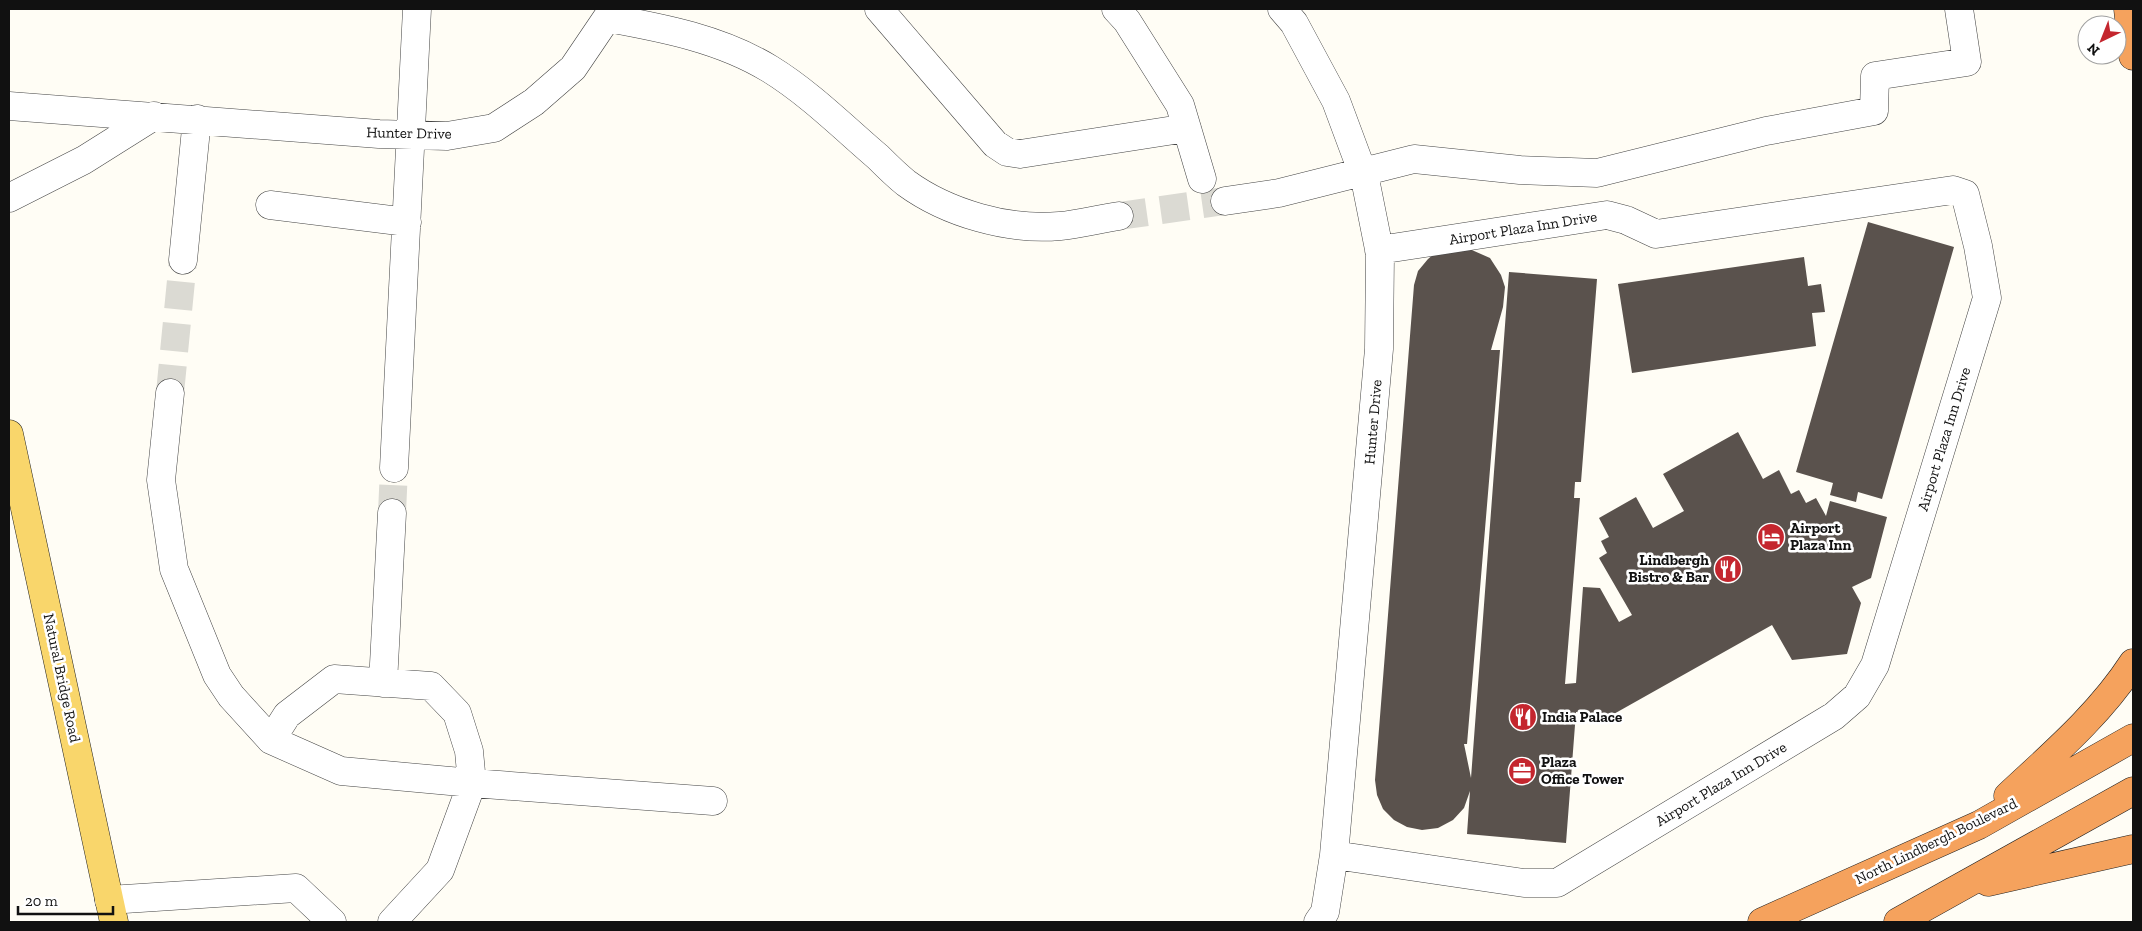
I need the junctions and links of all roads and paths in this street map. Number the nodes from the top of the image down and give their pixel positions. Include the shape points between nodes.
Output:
1 (418, 9) edge
2 (879, 9) edge
3 (1116, 9) edge
4 (1282, 9) edge
5 (1959, 9) edge
6 (2128, 9) edge
7 (611, 13) edge
8 (2133, 56) edge
9 (9, 106) edge
10 (154, 116) junction
11 (197, 120) junction
12 (1187, 128) junction
13 (411, 135) junction
14 (1363, 172) junction
15 (1202, 179) dead end
16 (9, 198) edge
17 (1225, 201) tunnel mouth
18 (270, 205) dead end
19 (1119, 216) tunnel mouth
20 (407, 222) junction
21 (1379, 250) junction
22 (183, 260) tunnel mouth
23 (170, 393) tunnel mouth
24 (9, 434) edge
25 (394, 468) tunnel mouth
26 (392, 513) tunnel mouth
27 (2133, 663) edge
28 (383, 683) junction
29 (2133, 738) edge
30 (271, 740) junction
31 (472, 783) junction
32 (2133, 791) edge
33 (712, 801) dead end
34 (1979, 824) junction
35 (2133, 849) edge
36 (1334, 855) junction
37 (1960, 888) junction
38 (111, 911) edge
39 (332, 922) edge
40 (392, 922) edge
41 (1318, 922) edge
42 (1762, 922) edge
43 (1898, 922) edge

1 - 13 street
2 - 12 street via 995,144 1007,152 1020,154
3 - 12 street via 1180,105
4 - 14 street, Hunter Drive via 1294,23 1336,101
5 - 14 street via 1967,62 1875,76 1874,111 1766,131 1597,173 1520,170 1414,159
6 - 8 highway
7 - 13 street, Hunter Drive via 573,68 534,102 494,128 447,136
7 - 19 street via 697,38 769,68 803,91 905,182 960,210 1027,226 1058,226
9 - 10 street, Hunter Drive
10 - 11 street, Hunter Drive
10 - 16 street via 84,160
11 - 13 street, Hunter Drive
11 - 22 street
12 - 15 street
13 - 20 street
14 - 17 street via 1279,193
14 - 21 street, Hunter Drive
18 - 20 street
20 - 25 street
21 - 36 street, Hunter Drive via 1379,349
21 - 36 street, Airport Plaza Inn Drive via 1607,214 1656,234 1953,190 1965,194 1987,298 1875,666 1858,696 1834,716 1557,883 1524,883
23 - 30 street via 161,480 174,569 216,674 231,696
24 - 38 main road, Natural Bridge Road
26 - 28 street
27 - 34 highway via 2087,722
28 - 30 street via 334,679 287,715
28 - 31 street via 431,686 457,713 469,751
29 - 34 highway, North Lindbergh Boulevard
30 - 31 street via 340,771
31 - 33 street
31 - 40 street via 440,870
32 - 37 highway
34 - 42 highway, North Lindbergh Boulevard
35 - 37 highway
36 - 41 street, Hunter Drive via 1325,912
37 - 43 highway
38 - 39 street via 296,888

